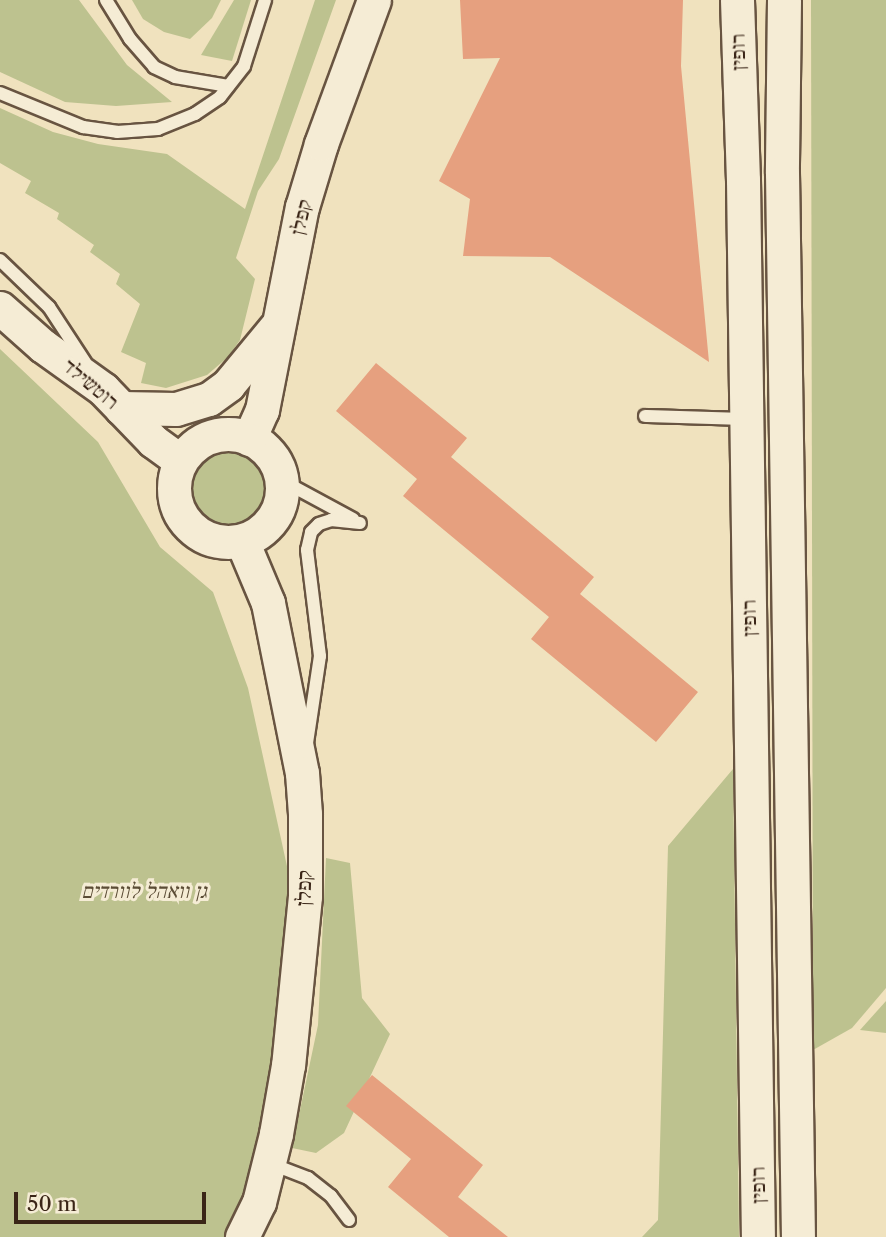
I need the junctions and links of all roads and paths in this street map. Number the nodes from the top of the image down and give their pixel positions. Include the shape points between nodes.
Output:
1 (106, 0) edge
2 (265, 0) edge
3 (374, 0) edge
4 (737, 0) edge
5 (784, 0) edge
6 (228, 86) junction
7 (0, 93) edge
8 (0, 260) edge
9 (0, 308) edge
10 (279, 323) junction
11 (112, 399) junction
12 (645, 416) dead end
13 (746, 419) junction
14 (249, 439) junction
15 (181, 461) junction
16 (281, 480) junction
17 (242, 541) junction
18 (302, 773) junction
19 (268, 1163) junction
20 (349, 1220) dead end
21 (242, 1237) edge
22 (758, 1237) edge
23 (798, 1237) edge

1 - 6 lane via 153,67 175,77
2 - 6 lane via 244,66
3 - 10 street, קפלן via 302,207
4 - 13 street, רופין
5 - 23 street, רופין via 782,173
6 - 7 lane via 195,114 158,129 117,132 83,127
8 - 11 lane via 49,307
9 - 11 street, רוטשילד
10 - 11 street via 228,385 209,399 176,409
10 - 14 street, קפלן via 262,410
11 - 15 street, רוטשילד via 153,442
12 - 13 lane
13 - 22 street, רופין
14 - 15 street via 234,435 204,440
14 - 16 street via 271,456
15 - 17 street via 174,492 185,521 210,540
16 - 17 street via 277,511 268,524
16 - 18 lane via 360,523 331,520 318,524 309,541 320,656
17 - 18 street, קפלן via 268,603
18 - 19 street, קפלן via 305,882 300,952 288,1065
19 - 20 lane via 308,1178 331,1196
19 - 21 street, קפלן

